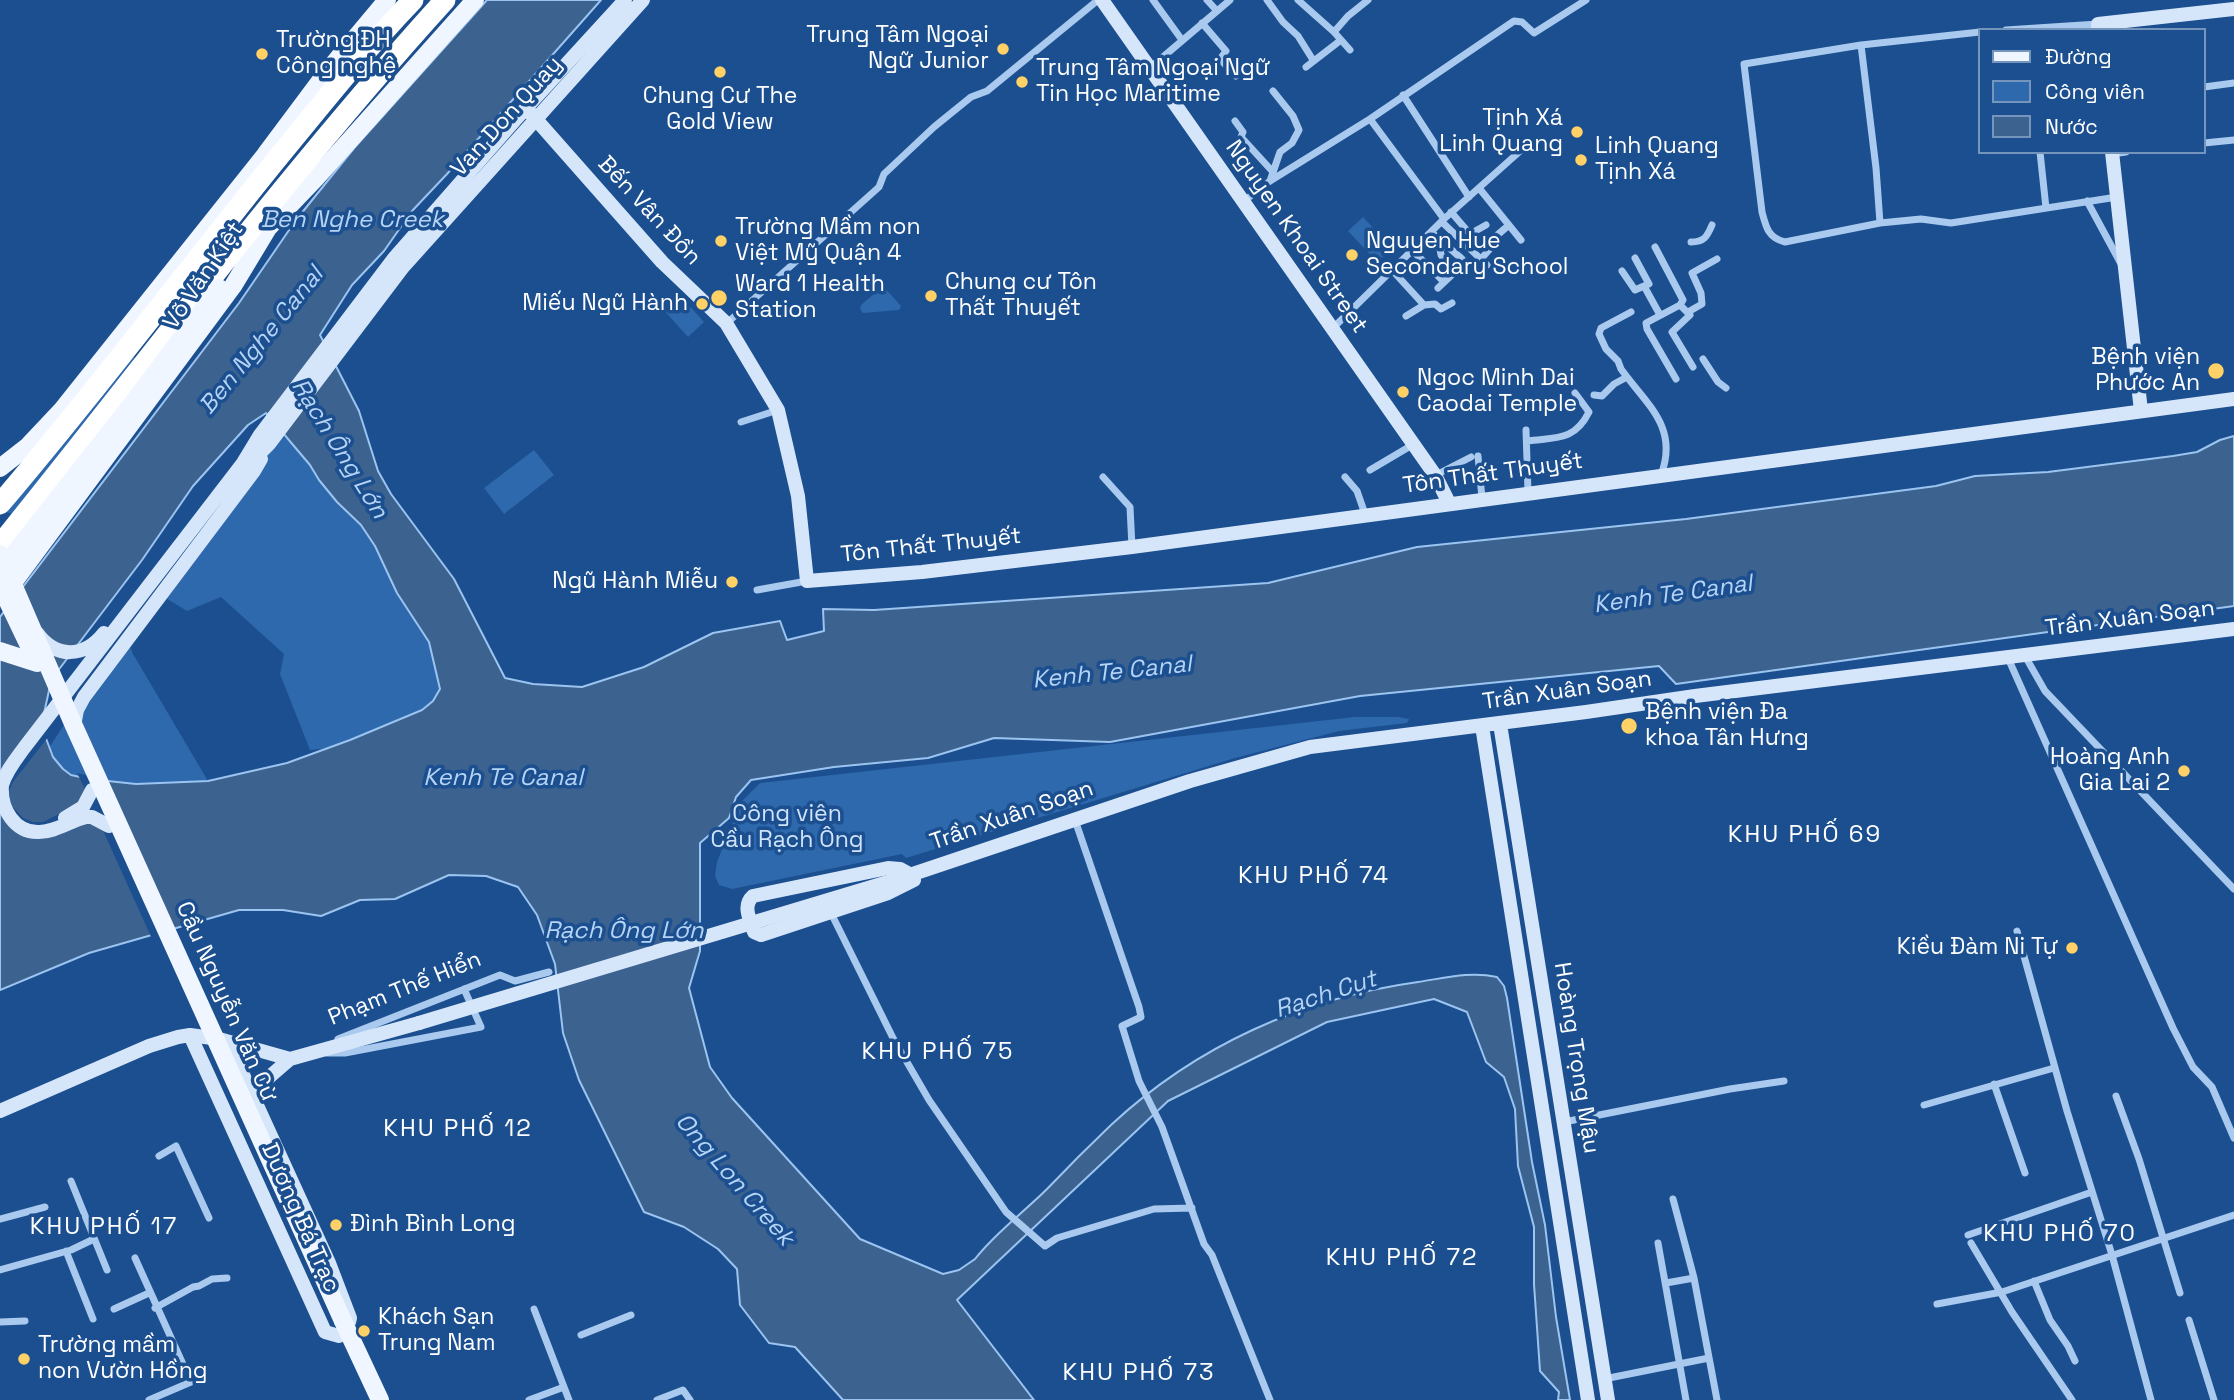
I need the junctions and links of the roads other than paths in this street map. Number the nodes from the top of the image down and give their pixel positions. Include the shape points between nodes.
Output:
1 (387, 0) edge
2 (413, 0) edge
3 (445, 0) edge
4 (461, 0) edge
5 (475, 0) edge
6 (625, 0) edge
7 (643, 0) edge
8 (1100, 0) edge
9 (1153, 0) edge
10 (1207, 0) edge
11 (1230, 0) edge
12 (1267, 0) edge
13 (1298, 0) edge
14 (1368, 0) edge
15 (1586, 0) edge
16 (2234, 9) edge
17 (1217, 10) junction
18 (1202, 23) junction
19 (2098, 27) edge
20 (2062, 28) edge
21 (1334, 32) junction
22 (1979, 32) edge
23 (1182, 40) junction
24 (1340, 40) junction
25 (1861, 45) junction
26 (1350, 50) dead end
27 (1313, 60) junction
28 (1306, 67) dead end
29 (1149, 68) junction
30 (1236, 76) dead end
31 (2234, 83) edge
32 (2206, 86) edge
33 (1273, 91) dead end
34 (1403, 95) junction
35 (531, 113) junction
36 (1370, 119) junction
37 (1235, 121) dead end
38 (2234, 140) edge
39 (2206, 143) edge
40 (1528, 144) dead end
41 (2040, 154) edge
42 (2117, 154) edge
43 (1273, 172) junction
44 (1270, 181) junction
45 (1479, 188) junction
46 (1469, 197) junction
47 (2117, 197) junction
48 (1243, 201) junction
49 (2087, 201) junction
50 (266, 208) junction
51 (2046, 208) junction
52 (1451, 212) junction
53 (1443, 220) junction
54 (1880, 223) junction
55 (1486, 225) dead end
56 (1509, 225) junction
57 (1712, 225) dead end
58 (1431, 232) junction
59 (1521, 240) dead end
60 (1691, 242) dead end
61 (1445, 246) junction
62 (246, 247) junction
63 (1655, 247) dead end
64 (1412, 250) junction
65 (1635, 258) dead end
66 (1462, 259) dead end
67 (1717, 259) dead end
68 (2124, 269) junction
69 (1392, 270) junction
70 (1622, 271) dead end
71 (1644, 286) junction
72 (1452, 303) dead end
73 (1424, 305) junction
74 (1680, 305) junction
75 (1631, 312) dead end
76 (1688, 312) junction
77 (1660, 315) junction
78 (1406, 316) dead end
79 (726, 323) junction
80 (1332, 329) junction
81 (1703, 359) dead end
82 (1693, 367) dead end
83 (1627, 377) junction
84 (1676, 379) dead end
85 (1726, 388) dead end
86 (1575, 393) dead end
87 (1594, 395) dead end
88 (2234, 399) edge
89 (778, 410) junction
90 (2141, 411) junction
91 (741, 422) dead end
92 (1526, 430) dead end
93 (269, 434) junction
94 (1527, 441) junction
95 (1413, 444) junction
96 (0, 468) edge
97 (1370, 470) dead end
98 (28, 473) junction
99 (1435, 475) junction
100 (1661, 475) junction
101 (1103, 477) dead end
102 (1345, 477) dead end
103 (0, 479) edge
104 (1528, 492) junction
105 (1482, 498) junction
106 (1449, 503) junction
107 (0, 505) edge
108 (1365, 514) junction
109 (44, 540) junction
110 (1132, 547) junction
111 (3, 550) edge
112 (807, 581) junction
113 (757, 590) dead end
114 (0, 600) edge
115 (2234, 629) edge
116 (36, 632) junction
117 (0, 651) edge
118 (2025, 656) junction
119 (2008, 658) junction
120 (37, 663) junction
121 (52, 717) junction
122 (1500, 724) junction
123 (74, 726) junction
124 (1482, 726) junction
125 (92, 790) junction
126 (1074, 819) junction
127 (109, 826) junction
128 (911, 875) junction
129 (2234, 889) edge
130 (831, 913) junction
131 (2017, 931) dead end
132 (1534, 934) junction
133 (1515, 937) junction
134 (550, 972) dead end
135 (464, 989) junction
136 (190, 1035) junction
137 (229, 1042) junction
138 (320, 1051) junction
139 (290, 1059) junction
140 (2054, 1068) junction
141 (1784, 1081) dead end
142 (1994, 1084) junction
143 (2116, 1096) dead end
144 (254, 1103) junction
145 (1924, 1105) dead end
146 (0, 1111) edge
147 (228, 1118) junction
148 (1563, 1122) junction
149 (1545, 1125) junction
150 (2234, 1138) edge
151 (159, 1156) dead end
152 (2025, 1173) dead end
153 (71, 1181) dead end
154 (2092, 1192) junction
155 (1673, 1199) dead end
156 (45, 1206) dead end
157 (1192, 1208) junction
158 (2234, 1215) edge
159 (209, 1218) dead end
160 (0, 1219) edge
161 (1968, 1234) dead end
162 (2163, 1238) junction
163 (94, 1239) junction
164 (1658, 1243) dead end
165 (1971, 1243) dead end
166 (66, 1251) junction
167 (2112, 1255) junction
168 (135, 1258) dead end
169 (0, 1270) edge
170 (107, 1270) dead end
171 (1694, 1278) junction
172 (227, 1279) dead end
173 (2034, 1281) junction
174 (1665, 1283) junction
175 (2002, 1292) junction
176 (149, 1293) junction
177 (2180, 1293) dead end
178 (1591, 1296) junction
179 (1572, 1298) junction
180 (1937, 1304) dead end
181 (114, 1308) dead end
182 (155, 1308) junction
183 (534, 1310) dead end
184 (631, 1315) dead end
185 (93, 1319) dead end
186 (2189, 1320) dead end
187 (25, 1321) dead end
188 (0, 1322) edge
189 (341, 1328) junction
190 (580, 1335) dead end
191 (1709, 1358) junction
192 (2075, 1361) dead end
193 (1680, 1364) junction
194 (1604, 1379) junction
195 (565, 1387) junction
196 (534, 1399) edge
197 (149, 1400) edge
198 (367, 1400) edge
199 (380, 1400) edge
200 (569, 1400) edge
201 (657, 1400) edge
202 (690, 1400) edge
203 (1270, 1400) edge
204 (1588, 1400) edge
205 (1608, 1400) edge
206 (1686, 1400) edge
207 (1717, 1400) edge
208 (2072, 1400) edge
209 (2151, 1400) edge
210 (2214, 1400) edge

1 - 96 main road, Võ Văn Kiệt via 61,411
2 - 98 highway, Võ Văn Kiệt via 309,120
3 - 50 highway, Võ Văn Kiệt
4 - 50 main road, Võ Văn Kiệt via 315,165
5 - 62 main road, Võ Văn Kiệt via 316,178
6 - 35 main road, Van Don Quay
7 - 35 main road, Van Don Quay
8 - 29 main road, Nguyen Khoai Street
8 - 79 street via 987,91 971,97 934,127 884,174 879,187
9 - 23 street
10 - 17 street
11 - 17 street
12 - 27 street
13 - 21 street
14 - 21 street
15 - 34 street via 1534,33 1514,21
16 - 19 main road
17 - 18 street
18 - 23 street
18 - 30 street via 1226,51 1220,59
19 - 20 street
21 - 24 street
22 - 25 street
23 - 29 street
24 - 26 street
24 - 27 street
25 - 54 street
25 - 54 street via 1744,64 1762,212 1774,240 1785,242
27 - 28 street
29 - 48 main road, Nguyen Khoai Street
31 - 32 street
33 - 43 street via 1299,130 1280,152
34 - 36 street
34 - 46 street
35 - 79 main road, Bến Vân Đồn via 662,262
35 - 93 main road, Van Don Quay via 399,262
36 - 44 street
36 - 53 street
37 - 43 street via 1243,132 1241,137
38 - 39 street
40 - 45 street
41 - 51 street
42 - 47 main road
43 - 44 street
44 - 48 street
45 - 46 street
45 - 56 street
46 - 52 street
47 - 49 street
47 - 68 main road
48 - 80 main road, Nguyen Khoai Street
49 - 51 street
49 - 68 street
50 - 62 highway, Võ Văn Kiệt
51 - 54 street via 1951,223 1922,219
52 - 53 street
52 - 55 street via 1470,234
53 - 56 street via 1483,262 1495,237
53 - 58 street
56 - 59 street
57 - 60 street via 1706,238
58 - 61 street
58 - 64 street
61 - 64 street via 1441,255 1456,271 1441,285
61 - 66 street
62 - 109 main road, Võ Văn Kiệt via 233,286
62 - 111 highway, Võ Văn Kiệt
62 - 111 main road, bridge via 127,411 16,551
63 - 74 street via 1683,300
64 - 69 street
65 - 71 street via 1649,284
67 - 76 street via 1692,273 1702,304
68 - 90 main road
69 - 73 street
69 - 80 street
70 - 71 street via 1635,290
71 - 77 street
72 - 73 street via 1441,309
73 - 78 street
74 - 76 street
74 - 77 street
75 - 83 street via 1601,328 1600,334
76 - 82 street via 1672,332
77 - 84 street via 1646,323 1647,329
79 - 89 main road, Bến Vân Đồn
80 - 95 main road, Nguyen Khoai Street
81 - 85 street
83 - 87 street via 1602,396
83 - 100 street via 1667,435 1667,460
86 - 94 street via 1589,412 1580,427 1558,439
88 - 90 main road, Tôn Thất Thuyết
89 - 91 street
89 - 112 main road, Bến Vân Đồn via 798,496
90 - 100 main road, Tôn Thất Thuyết
92 - 94 street
93 - 116 main road via 237,455 97,642 62,652 47,646
93 - 121 main road
93 - 123 main road via 254,471 81,701
94 - 104 street
95 - 97 street
95 - 99 main road, Nguyen Khoai Street
98 - 103 highway
98 - 107 highway, Võ Văn Kiệt
99 - 105 street via 1475,457
99 - 106 main road, Nguyen Khoai Street
100 - 104 main road, Tôn Thất Thuyết
101 - 110 street via 1130,507
102 - 108 street via 1357,491
104 - 105 main road, Tôn Thất Thuyết
105 - 106 main road, Tôn Thất Thuyết
106 - 108 main road, Tôn Thất Thuyết
107 - 111 highway via 10,522
108 - 110 main road, Tôn Thất Thuyết
109 - 111 main road
109 - 114 main road, Võ Văn Kiệt
110 - 112 main road, Tôn Thất Thuyết
111 - 116 main road, Cầu Nguyễn Văn Cừ, bridge
111 - 120 main road, Cầu Nguyễn Văn Cừ, bridge
112 - 113 street, Tôn Thất Thuyết
115 - 118 main road, Trần Xuân Soạn
116 - 123 main road, Cầu Nguyễn Văn Cừ, bridge
117 - 120 main road
118 - 119 main road, Trần Xuân Soạn
118 - 129 street via 2045,691
119 - 122 main road, Trần Xuân Soạn
119 - 150 street via 2193,1068 2212,1087
120 - 125 main road, Cầu Nguyễn Văn Cừ
121 - 125 main road via 10,778 8,807 28,825 44,826 78,811
121 - 127 main road via 5,776 0,795 6,814 13,824 33,832 46,832 86,817
122 - 124 main road, Trần Xuân Soạn
122 - 132 main road, Hoàng Trọng Mậu
123 - 189 main road, Cầu Nguyễn Văn Cừ, bridge
124 - 126 main road, Trần Xuân Soạn via 1310,747
124 - 133 main road, Hoàng Trọng Mậu
125 - 127 main road, Cầu Nguyễn Văn Cừ
126 - 128 main road, Trần Xuân Soạn
126 - 157 street via 1139,1007 1141,1017 1122,1026 1139,1081 1162,1127
127 - 189 main road, Cầu Nguyễn Văn Cừ
128 - 130 main road, Trần Xuân Soạn via 913,881 899,888
128 - 130 main road, Trần Xuân Soạn via 888,868 753,896 747,904 757,934
128 - 138 main road, Phạm Thế Hiển, bridge
130 - 157 street via 929,1100 1006,1212 1045,1246 1057,1238 1154,1209
131 - 140 street
132 - 133 main road
132 - 148 main road, Hoàng Trọng Mậu
133 - 149 main road, Hoàng Trọng Mậu
134 - 135 street, Phạm Thế Hiển via 515,981 500,975
135 - 138 street, Phạm Thế Hiển via 334,1041
135 - 138 street, Phạm Thế Hiển via 481,1027 345,1053
136 - 137 main road
136 - 146 main road via 149,1045
136 - 147 main road, Dương Bá Trạc
137 - 139 main road
137 - 144 main road, Dương Bá Trạc
138 - 139 main road, Phạm Thế Hiển
139 - 144 main road via 268,1078
140 - 142 street
140 - 154 street
141 - 148 street
142 - 145 street
142 - 152 street
143 - 162 street
144 - 147 main road via 235,1109
144 - 189 main road, Dương Bá Trạc via 329,1263 350,1318
147 - 189 main road, Dương Bá Trạc via 325,1332
148 - 149 main road
148 - 178 main road, Hoàng Trọng Mậu
149 - 179 main road, Hoàng Trọng Mậu
151 - 159 street via 176,1146
153 - 163 street
154 - 161 street
154 - 167 street
155 - 171 street
156 - 160 street
157 - 203 street
158 - 162 street
162 - 167 street
162 - 177 street
163 - 166 street
163 - 170 street
164 - 174 street
165 - 175 street
166 - 169 street
166 - 185 street
167 - 173 street
167 - 209 street
168 - 176 street
171 - 174 street
171 - 191 street
172 - 182 street via 212,1279
173 - 175 street
173 - 192 street via 2050,1320
174 - 193 street
175 - 180 street
175 - 208 street
176 - 181 street
176 - 182 street
178 - 179 main road
178 - 194 main road, Hoàng Trọng Mậu
179 - 204 main road, Hoàng Trọng Mậu
182 - 197 street via 191,1382
183 - 195 street
184 - 190 street
186 - 210 street
187 - 188 street
189 - 198 main road, Dương Bá Trạc
189 - 199 main road, Dương Bá Trạc
191 - 193 street
191 - 207 street
193 - 194 street
193 - 206 street
194 - 205 main road, Hoàng Trọng Mậu
195 - 196 street
195 - 200 street
201 - 202 street via 684,1390

